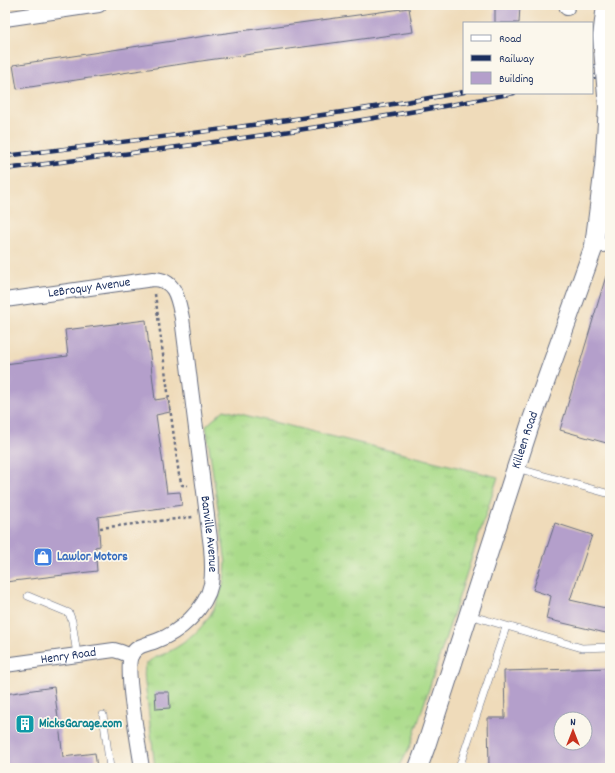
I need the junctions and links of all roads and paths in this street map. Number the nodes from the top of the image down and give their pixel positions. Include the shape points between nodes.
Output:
1 (99, 5) edge
2 (606, 5) edge
3 (5, 19) edge
4 (602, 245) edge
5 (152, 279) junction
6 (171, 286) joint
7 (5, 300) edge
8 (516, 468) junction
9 (203, 485) junction
10 (610, 494) edge
11 (207, 515) junction
12 (100, 528) dead end
13 (28, 596) dead end
14 (468, 615) junction
15 (506, 627) junction
16 (610, 647) edge
17 (77, 655) junction
18 (131, 656) junction
19 (5, 665) edge
20 (103, 715) dead end
21 (110, 768) edge
22 (142, 768) edge
23 (418, 768) edge
24 (459, 768) edge

1 - 3 street
2 - 4 street, Killeen Road, bridge via 602,36 608,107
4 - 8 street, Killeen Road via 532,417
5 - 6 street, LeBroquy Avenue via 165,281
5 - 7 street, LeBroquy Avenue
5 - 9 path via 179,475 182,485
6 - 9 street, Banville Avenue via 178,299 182,318
8 - 10 lane
8 - 14 street, Killeen Road
9 - 11 street, Banville Avenue
11 - 12 path
11 - 18 street, Banville Avenue via 213,570 211,585 205,599 193,616 177,631 141,646 134,650
13 - 17 lane via 69,613
14 - 15 lane
14 - 23 street, Killeen Road
15 - 16 lane via 582,648
15 - 24 lane
17 - 18 street, Henry Road via 114,650
17 - 19 street, Henry Road
18 - 22 street via 130,683
20 - 21 lane

